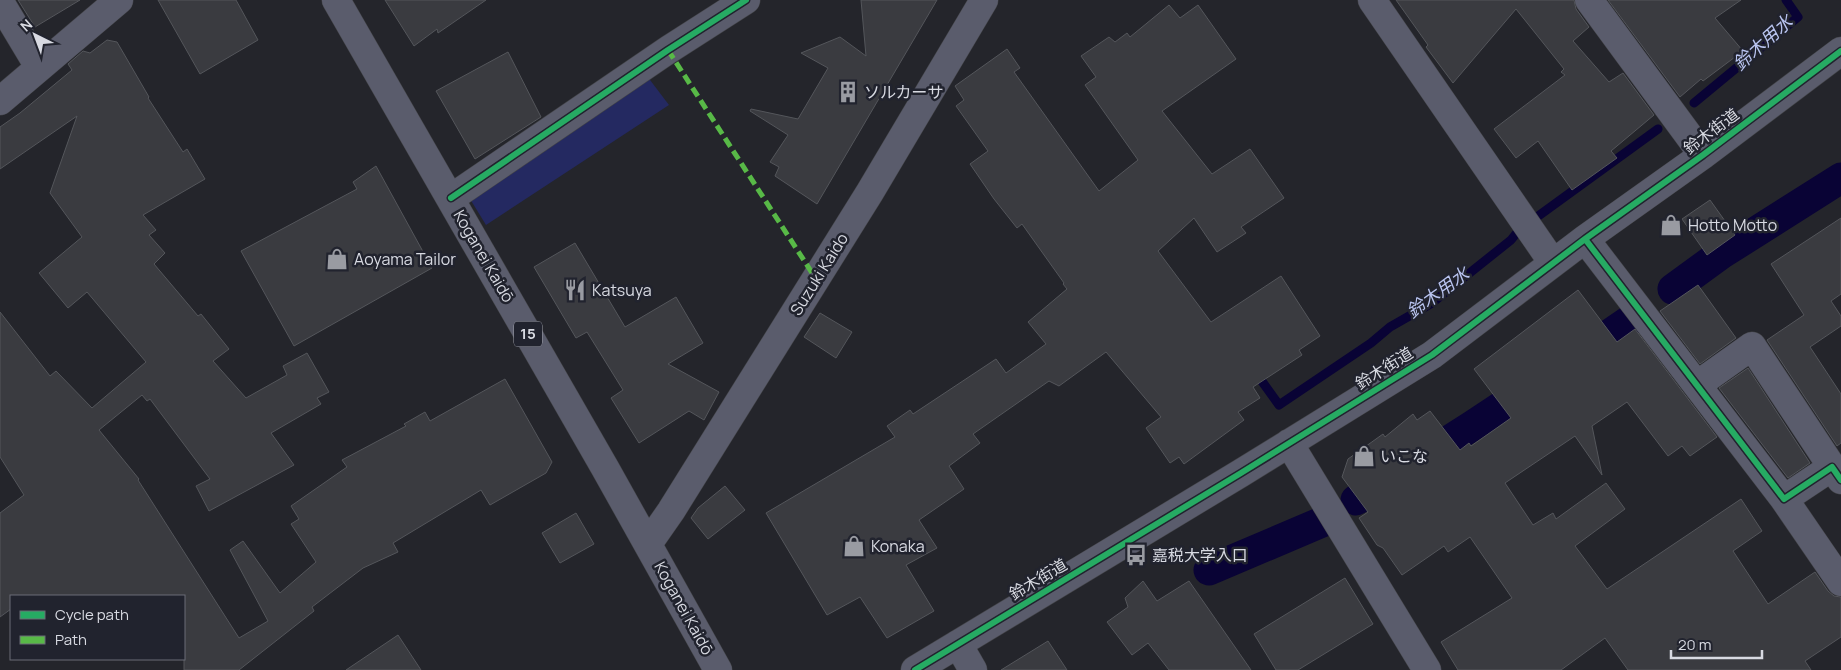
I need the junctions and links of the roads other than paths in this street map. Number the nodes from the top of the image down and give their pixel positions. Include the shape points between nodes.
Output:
1 (119, 0) edge
2 (336, 0) edge
3 (746, 0) edge
4 (984, 0) edge
5 (1372, 0) edge
6 (1590, 0) edge
7 (0, 2) edge
8 (1841, 51) edge
9 (39, 67) junction
10 (0, 100) edge
11 (1703, 155) junction
12 (451, 198) junction
13 (1585, 239) junction
14 (1553, 263) junction
15 (1697, 385) junction
16 (1289, 443) junction
17 (1837, 473) edge
18 (1784, 499) junction
19 (648, 544) junction
20 (1841, 582) edge
21 (958, 644) junction
22 (718, 670) edge
23 (915, 670) edge
24 (973, 670) edge
25 (1427, 670) edge

1 - 9 street
2 - 12 street, Koganei Kaidō / 15
3 - 12 street
4 - 19 street, Suzuki Kaido via 860,208
5 - 14 street
6 - 11 street
7 - 9 street
8 - 11 street, 鈴木街道
9 - 10 street
11 - 13 street, 鈴木街道
12 - 19 street, Koganei Kaidō / 15
13 - 14 street, 鈴木街道
13 - 15 street
14 - 16 street, 鈴木街道 via 1432,355
15 - 17 street via 1752,346
15 - 18 street
16 - 21 street, 鈴木街道
16 - 25 street
17 - 18 street
18 - 20 street
19 - 22 street, Koganei Kaidō / 15
21 - 23 street, 鈴木街道
21 - 24 street

